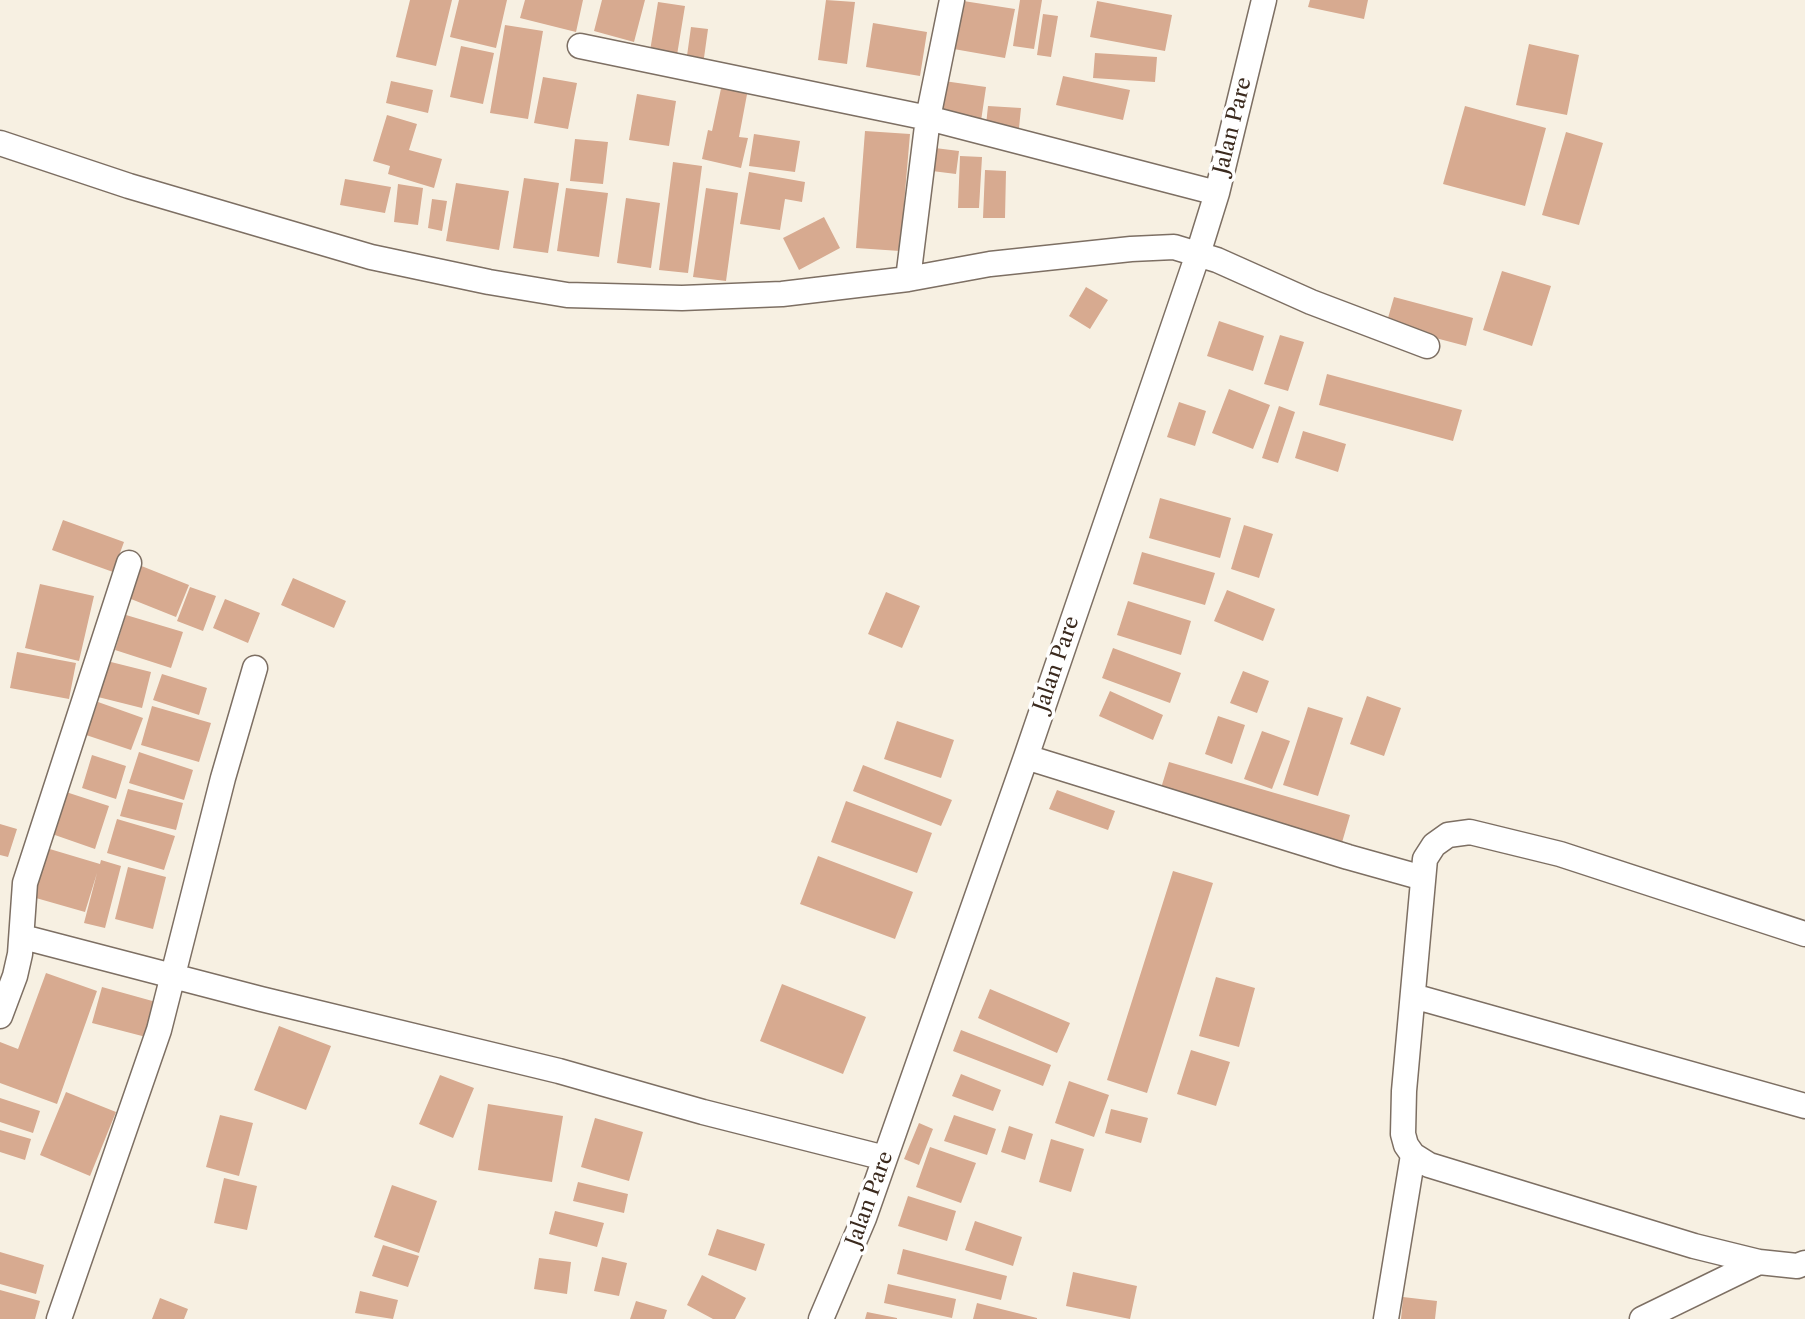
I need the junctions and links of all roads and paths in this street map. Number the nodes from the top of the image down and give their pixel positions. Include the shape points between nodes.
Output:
1 (951, 0) edge
2 (1264, 0) edge
3 (579, 46) dead end
4 (928, 118) junction
5 (0, 144) edge
6 (1217, 193) junction
7 (1198, 254) junction
8 (908, 279) junction
9 (1427, 346) dead end
10 (129, 563) dead end
11 (255, 668) dead end
12 (1026, 757) junction
13 (1423, 878) junction
14 (1805, 934) edge
15 (23, 937) junction
16 (7, 973) edge
17 (172, 976) junction
18 (1413, 996) junction
19 (0, 1016) edge
20 (1805, 1106) edge
21 (1413, 1155) junction
22 (885, 1158) junction
23 (1759, 1262) junction
24 (1805, 1263) edge
25 (59, 1319) edge
26 (821, 1319) edge
27 (1386, 1319) edge
28 (1642, 1319) edge

1 - 4 street
2 - 6 street, Jalan Pare
3 - 4 street
4 - 6 street
4 - 8 street
5 - 8 street via 371,257 554,293 682,299 782,294
6 - 7 street, Jalan Pare
7 - 8 street via 1174,247 1131,249 990,264
7 - 9 street
7 - 12 street, Jalan Pare
10 - 15 street via 25,883
11 - 17 street
12 - 13 street
12 - 22 street, Jalan Pare
13 - 14 street via 1425,859 1434,845 1448,835 1470,832 1559,854
13 - 18 street
15 - 16 street
15 - 17 street
16 - 19 street
17 - 22 street
17 - 25 street via 151,1055
18 - 20 street
18 - 21 street via 1403,1134
21 - 23 street via 1429,1165
21 - 27 street
22 - 26 street, Jalan Pare
23 - 24 street
23 - 28 street

